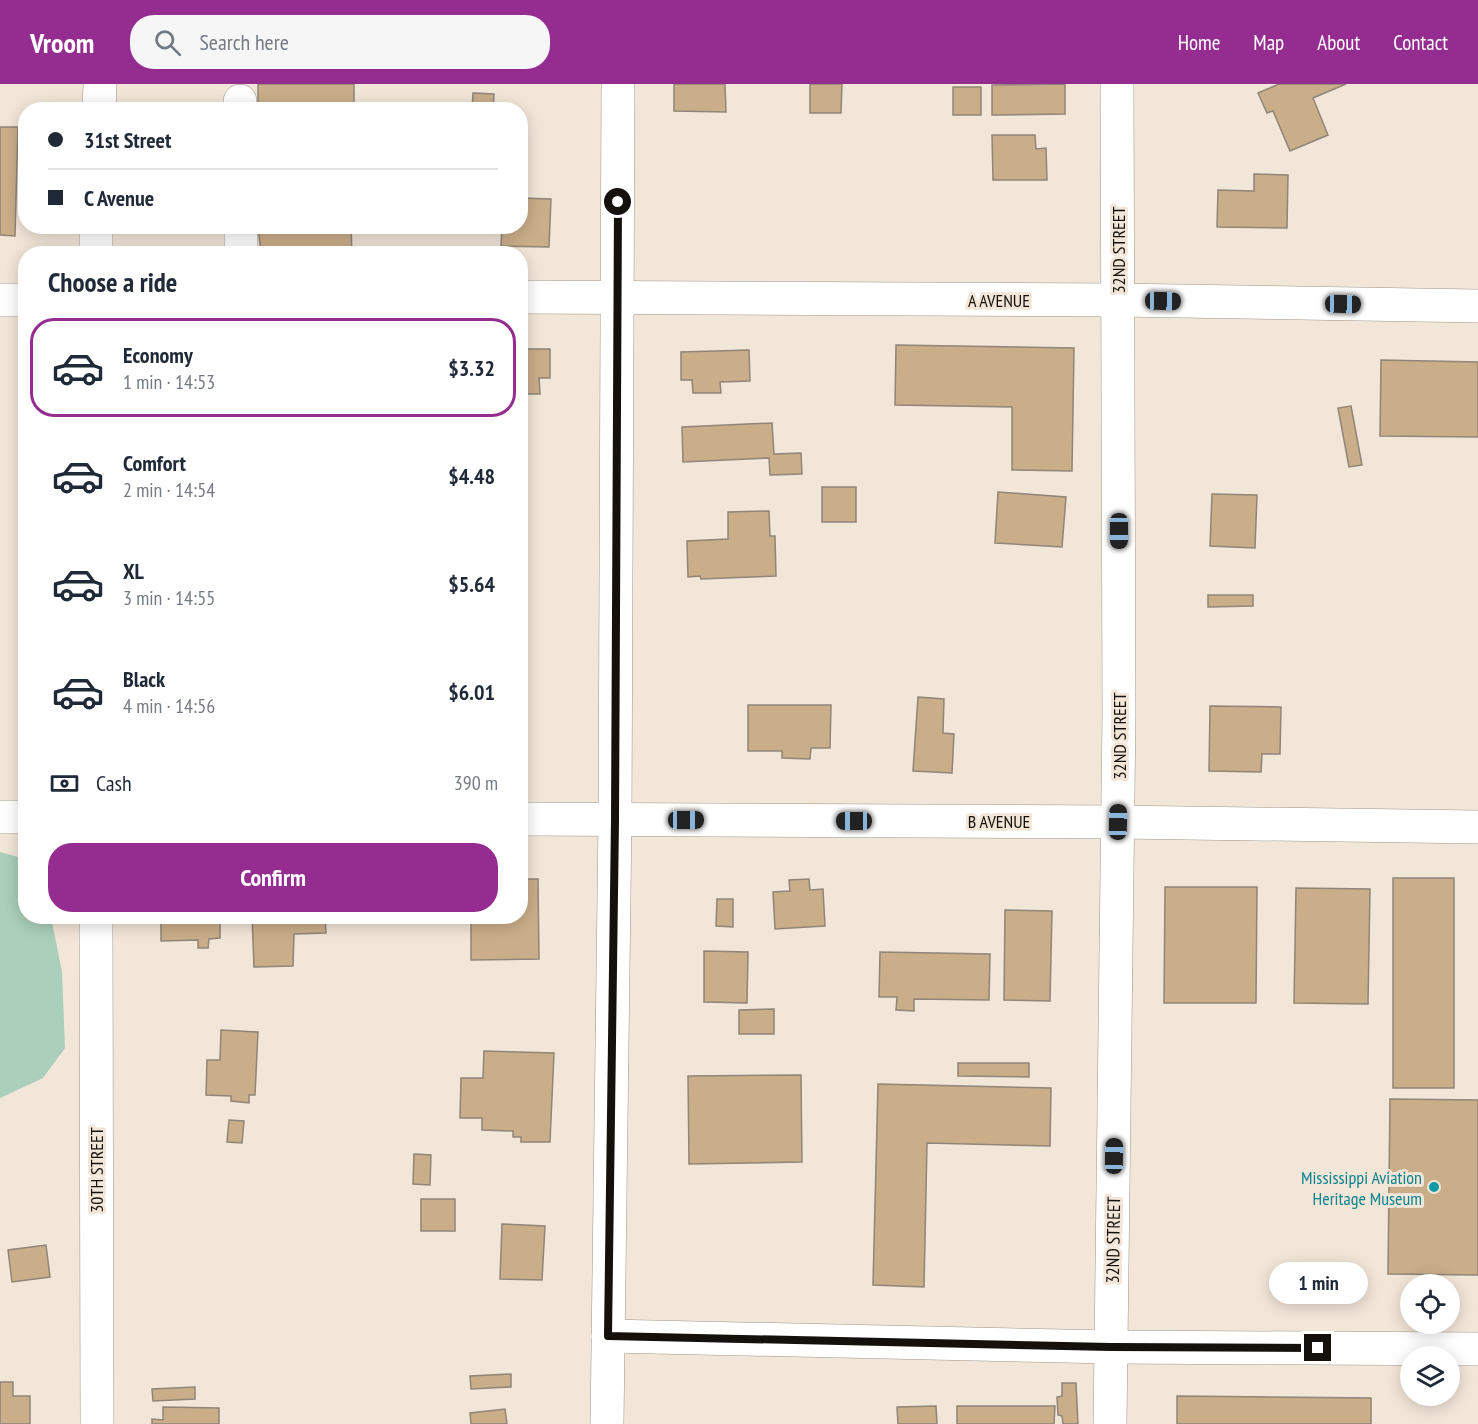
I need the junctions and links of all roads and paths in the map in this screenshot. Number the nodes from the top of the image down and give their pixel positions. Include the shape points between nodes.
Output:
1 (100, 84) edge
2 (618, 84) edge
3 (1117, 84) edge
4 (99, 102) edge
5 (528, 297) edge
6 (617, 297) junction
7 (0, 300) edge
8 (18, 300) edge
9 (1118, 300) junction
10 (1478, 306) edge
11 (0, 818) edge
12 (18, 818) edge
13 (528, 819) edge
14 (615, 820) junction
15 (1118, 822) junction
16 (1478, 827) edge
17 (96, 924) edge
18 (608, 1336) junction
19 (1111, 1347) junction
20 (1478, 1349) edge
21 (97, 1424) edge
22 (607, 1424) edge
23 (1110, 1424) edge

1 - 4 street
2 - 6 street
3 - 9 street, 32ND STREET
5 - 6 street, A AVENUE
6 - 9 street, A AVENUE
6 - 14 street
7 - 8 street
9 - 10 street, A AVENUE
9 - 15 street, 32ND STREET
11 - 12 street
13 - 14 street, B AVENUE
14 - 15 street, B AVENUE
14 - 18 street
15 - 16 street, B AVENUE
15 - 19 street, 32ND STREET
17 - 21 street, 30TH STREET
18 - 19 street
18 - 22 street
19 - 20 street
19 - 23 street, 32ND STREET

